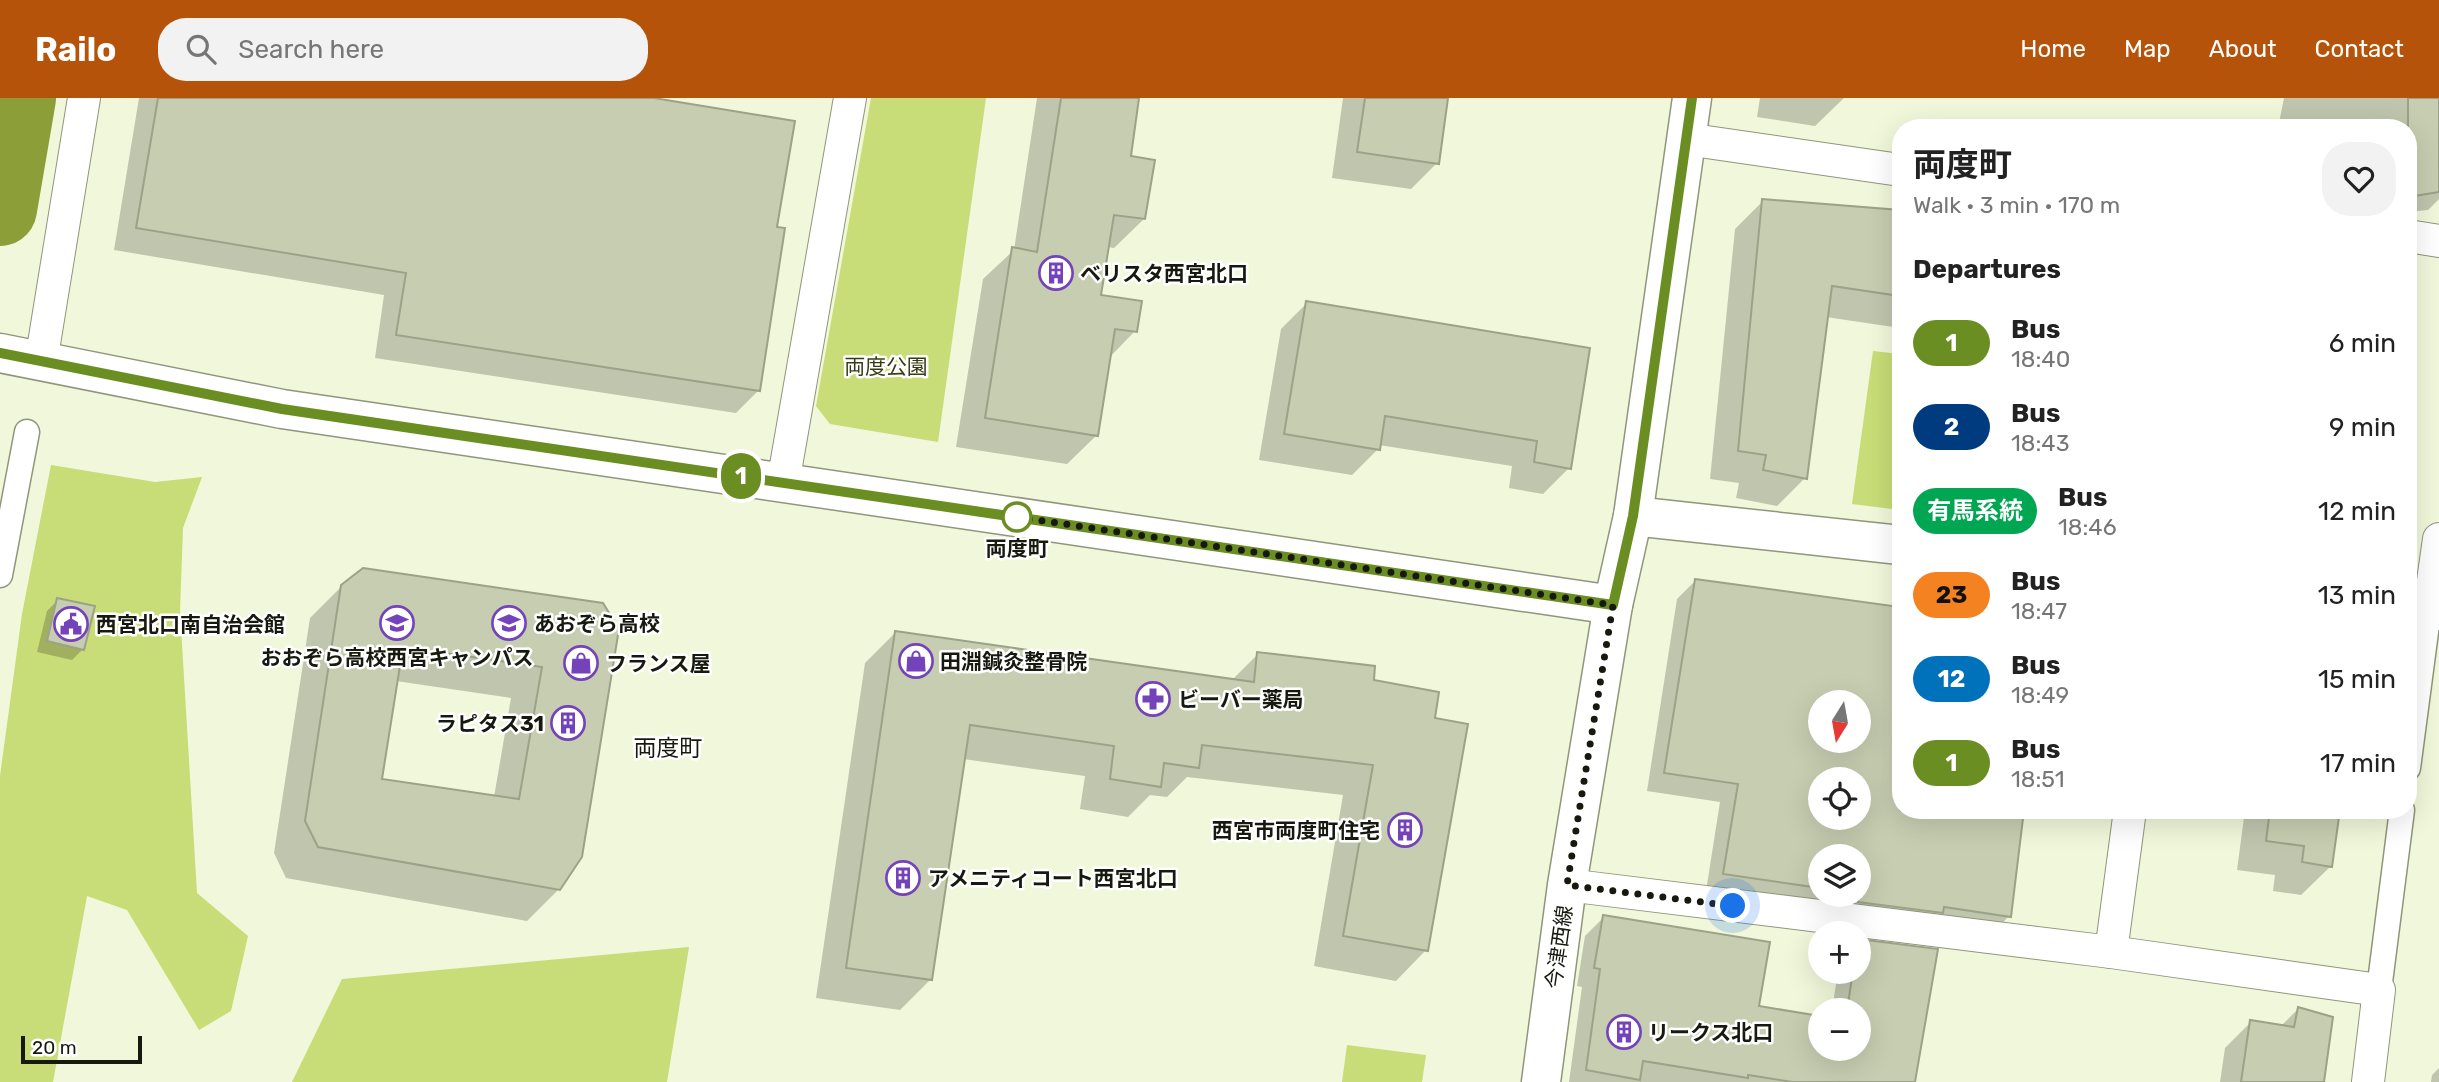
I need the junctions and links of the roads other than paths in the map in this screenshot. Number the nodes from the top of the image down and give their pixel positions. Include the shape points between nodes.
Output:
1 (84, 98) edge
2 (850, 98) edge
3 (1692, 98) edge
4 (1686, 139) junction
5 (1892, 169) edge
6 (2417, 237) edge
7 (2439, 241) edge
8 (20, 357) edge
9 (27, 432) dead end
10 (783, 483) junction
11 (1633, 516) junction
12 (2439, 539) edge
13 (1892, 544) edge
14 (0, 575) edge
15 (1613, 605) junction
16 (2425, 609) edge
17 (2417, 684) edge
18 (2129, 819) edge
19 (2402, 819) edge
20 (1567, 885) junction
21 (2111, 952) junction
22 (2379, 990) junction
23 (1542, 1082) edge
24 (2368, 1082) edge

1 - 8 street
2 - 10 street
3 - 4 main road, 今津西線
4 - 5 street
4 - 11 main road, 今津西線
6 - 7 street
8 - 10 main road via 282,409
9 - 14 street
10 - 15 main road
11 - 13 main road
11 - 15 main road, 今津西線
12 - 16 street
15 - 20 main road, 今津西線
16 - 17 street
18 - 21 street
19 - 22 street
20 - 21 street
20 - 23 main road, 今津西線
21 - 22 street
22 - 24 street

